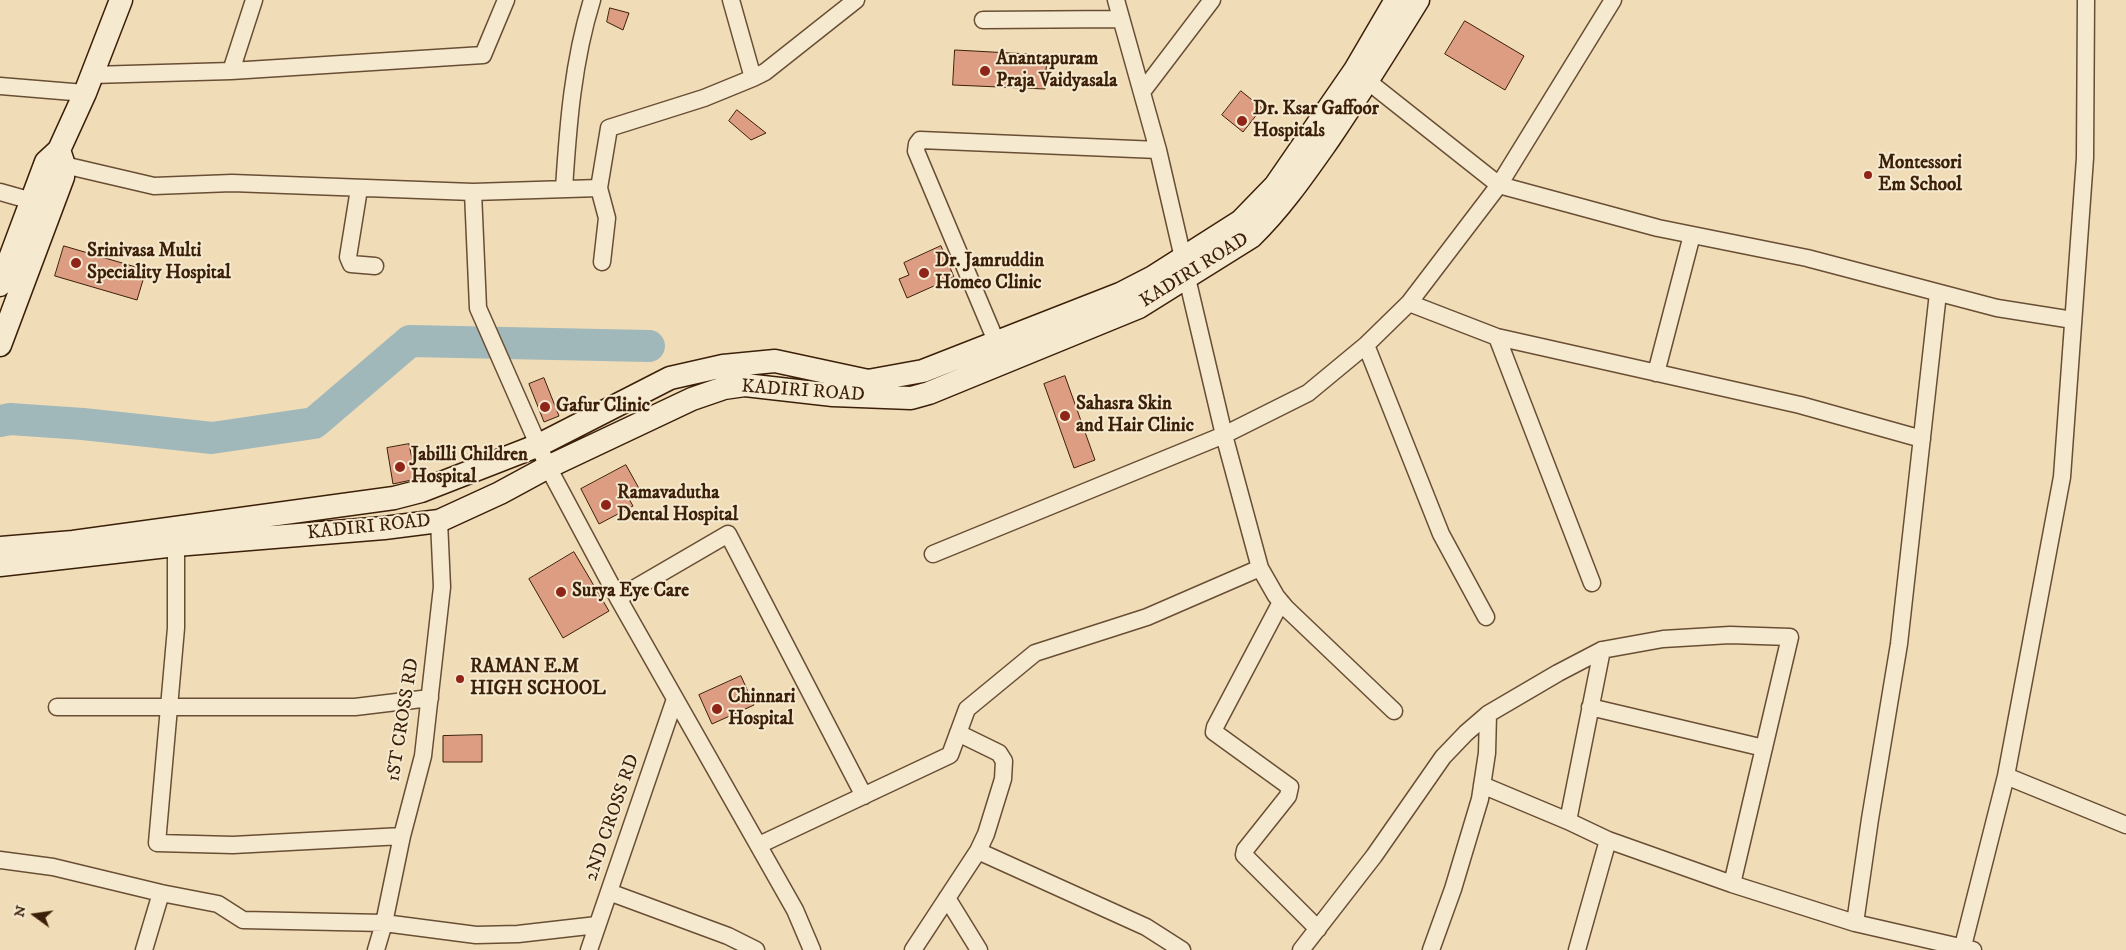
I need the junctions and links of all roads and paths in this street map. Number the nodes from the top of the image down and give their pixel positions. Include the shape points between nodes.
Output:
1 (121, 0) edge
2 (254, 0) edge
3 (506, 0) edge
4 (592, 0) edge
5 (731, 0) edge
6 (856, 0) edge
7 (1116, 0) edge
8 (1212, 0) edge
9 (1396, 0) edge
10 (1418, 0) edge
11 (1613, 0) edge
12 (2086, 0) edge
13 (983, 20) dead end
14 (1122, 20) junction
15 (231, 71) junction
16 (1362, 76) junction
17 (753, 78) junction
18 (89, 84) junction
19 (0, 86) edge
20 (1142, 92) junction
21 (1158, 150) junction
22 (62, 158) junction
23 (1499, 185) junction
24 (599, 188) junction
25 (359, 189) junction
26 (564, 189) junction
27 (0, 192) edge
28 (473, 192) junction
29 (32, 201) junction
30 (1692, 235) junction
31 (602, 262) dead end
32 (375, 266) dead end
33 (1185, 268) junction
34 (0, 284) edge
35 (1938, 293) junction
36 (1409, 303) junction
37 (2073, 320) junction
38 (1497, 337) junction
39 (996, 341) junction
40 (0, 345) edge
41 (1366, 346) junction
42 (1656, 373) junction
43 (1224, 435) junction
44 (1922, 439) junction
45 (539, 445) junction
46 (548, 467) junction
47 (439, 521) junction
48 (176, 545) junction
49 (0, 548) edge
50 (933, 554) dead end
51 (0, 565) edge
52 (1260, 568) junction
53 (1592, 583) dead end
54 (618, 598) junction
55 (1281, 602) junction
56 (1486, 617) dead end
57 (1602, 650) junction
58 (430, 698) junction
59 (675, 699) junction
60 (57, 707) dead end
61 (1590, 707) junction
62 (169, 708) junction
63 (1394, 711) dead end
64 (1488, 714) junction
65 (958, 733) junction
66 (1764, 748) junction
67 (2006, 776) junction
68 (1482, 785) junction
69 (864, 796) junction
70 (1568, 821) junction
71 (2126, 825) edge
72 (402, 836) junction
73 (1608, 840) junction
74 (759, 845) junction
75 (978, 851) junction
76 (0, 860) edge
77 (1732, 884) junction
78 (609, 892) junction
79 (161, 893) junction
80 (947, 898) junction
81 (384, 922) junction
82 (1855, 923) junction
83 (597, 925) junction
84 (1318, 929) junction
85 (1930, 945) edge
86 (1580, 949) edge
87 (1966, 949) edge
88 (144, 950) edge
89 (376, 950) edge
90 (589, 950) edge
91 (756, 950) edge
92 (812, 950) edge
93 (913, 950) edge
94 (980, 950) edge
95 (1182, 950) edge
96 (1301, 950) edge
97 (1431, 950) edge

1 - 18 main road
2 - 15 street
3 - 15 street via 483,55
4 - 26 street via 581,34 568,121
5 - 17 street
6 - 17 street
7 - 14 street
8 - 20 street
9 - 16 main road, KADIRI ROAD
10 - 16 main road, KADIRI ROAD
11 - 23 street
12 - 37 street via 2085,158
13 - 14 street
14 - 20 street
15 - 18 street
16 - 23 street
16 - 33 main road, KADIRI ROAD via 1305,174 1266,222 1239,246
17 - 24 street via 704,98 609,128
18 - 19 street
18 - 22 main road
20 - 21 street
21 - 33 street
21 - 39 street via 920,140 916,151
22 - 25 street via 154,186 232,184
22 - 29 main road via 46,162
22 - 40 main road via 62,177
23 - 30 street
23 - 36 street
24 - 26 street
24 - 31 street via 607,218
25 - 28 street
25 - 32 street via 348,257 352,264
26 - 28 street
27 - 29 street
28 - 45 street via 478,308
29 - 34 main road
30 - 35 street via 1807,258
30 - 42 street
33 - 39 main road, KADIRI ROAD via 1154,277 1120,294
33 - 43 street
33 - 46 main road, KADIRI ROAD via 1139,307 929,393 911,398 833,395 744,385 724,388 692,399
35 - 37 street via 1996,308
35 - 44 street
36 - 38 street
36 - 41 street
37 - 67 street via 2062,477
38 - 42 street
38 - 53 street
39 - 45 main road, KADIRI ROAD via 924,370 868,381 775,361 723,366 670,378
41 - 43 street via 1308,392
41 - 56 street via 1442,534
42 - 44 street via 1800,406
43 - 50 street
43 - 52 street
44 - 82 street via 1899,644
45 - 46 street
45 - 49 main road, KADIRI ROAD via 421,491 394,498 73,542
46 - 47 main road, KADIRI ROAD
46 - 54 street
47 - 48 main road, KADIRI ROAD
47 - 58 street, 1ST CROSS RD via 442,587
48 - 51 main road, KADIRI ROAD
48 - 62 street via 176,628
52 - 55 street
52 - 65 street via 1147,618 1035,653 967,709
54 - 59 street
54 - 69 street via 728,534
55 - 63 street
55 - 84 street via 1214,732 1290,787 1288,796 1244,855
57 - 61 street
57 - 64 street
57 - 66 street via 1662,639 1790,637
58 - 62 street via 355,707
58 - 72 street, 1ST CROSS RD via 423,756
59 - 74 street
59 - 78 street, 2ND CROSS RD
60 - 62 street
61 - 66 street
61 - 70 street
62 - 72 street via 157,843 232,845
64 - 68 street
64 - 84 street via 1443,757
65 - 69 street via 950,756
65 - 75 street via 998,753 1004,761 1003,779
66 - 77 street
67 - 71 street
67 - 87 street
68 - 70 street
68 - 97 street via 1453,889
69 - 74 street
70 - 73 street
72 - 81 street, 1ST CROSS RD
73 - 77 street
73 - 86 street
74 - 92 street via 795,910
75 - 80 street
75 - 95 street via 1146,927
76 - 79 street via 53,867
77 - 82 street
78 - 83 street, 2ND CROSS RD
78 - 91 street via 728,936
79 - 81 street via 218,904 243,920
79 - 88 street
80 - 93 street
80 - 94 street
81 - 83 street via 476,935
81 - 89 street, 1ST CROSS RD
82 - 85 street
83 - 90 street, 2ND CROSS RD
84 - 96 street
85 - 87 street

